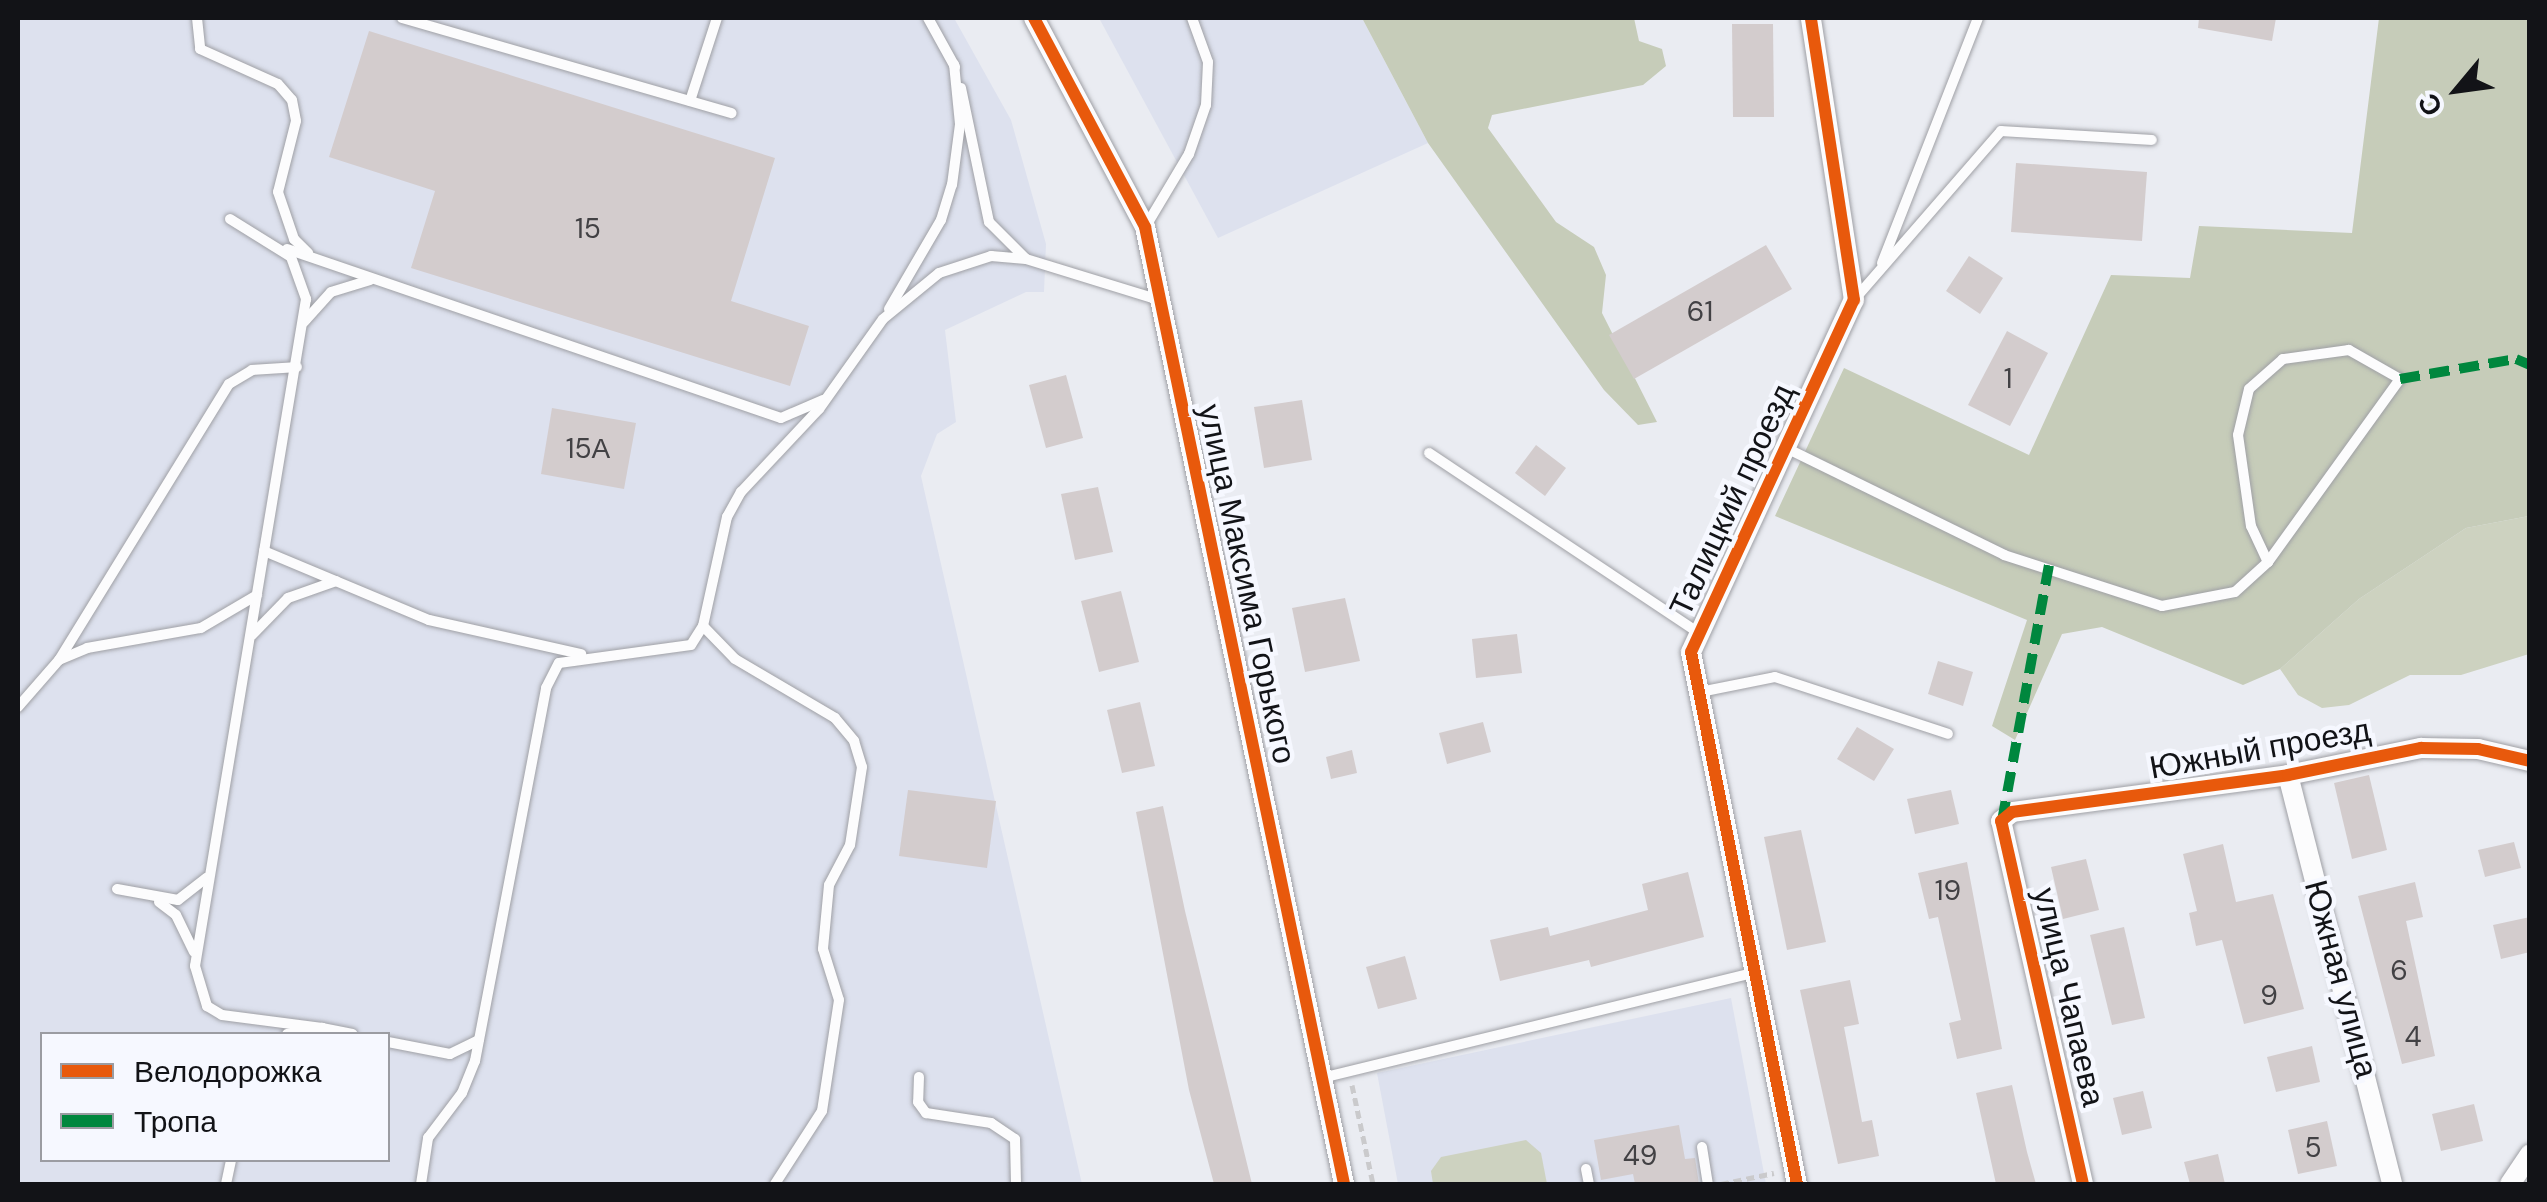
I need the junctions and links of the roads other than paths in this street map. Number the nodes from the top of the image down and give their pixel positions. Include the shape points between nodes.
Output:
1 (196, 18) edge
2 (402, 18) edge
3 (717, 18) edge
4 (928, 18) edge
5 (1034, 18) edge
6 (1192, 18) edge
7 (1811, 18) edge
8 (1978, 18) edge
9 (424, 21) edge
10 (954, 64) junction
11 (690, 101) junction
12 (732, 113) dead end
13 (2152, 140) dead end
14 (230, 219) dead end
15 (1145, 227) junction
16 (277, 245) junction
17 (312, 258) junction
18 (1026, 259) junction
19 (1878, 273) junction
20 (378, 280) junction
21 (1854, 300) junction
22 (1160, 301) junction
23 (883, 319) junction
24 (304, 323) junction
25 (297, 367) junction
26 (827, 398) junction
27 (1786, 448) junction
28 (1429, 454) dead end
29 (264, 551) junction
30 (2268, 562) junction
31 (336, 581) junction
32 (258, 594) junction
33 (703, 626) junction
34 (1700, 634) junction
35 (251, 636) junction
36 (587, 655) junction
37 (59, 660) junction
38 (1698, 692) junction
39 (18, 707) edge
40 (1948, 734) dead end
41 (2530, 761) edge
42 (2288, 774) junction
43 (2002, 821) joint
44 (211, 869) junction
45 (117, 889) dead end
46 (158, 901) junction
47 (196, 956) junction
48 (1752, 973) junction
49 (322, 1028) junction
50 (299, 1032) edge
51 (342, 1032) edge
52 (479, 1040) junction
53 (390, 1042) edge
54 (919, 1076) dead end
55 (1322, 1078) junction
56 (1702, 1147) dead end
57 (2530, 1154) edge
58 (1586, 1169) dead end
59 (1795, 1176) edge
60 (421, 1184) edge
61 (775, 1184) edge
62 (1016, 1184) edge
63 (1344, 1184) edge
64 (1589, 1184) edge
65 (1708, 1184) edge
66 (2083, 1184) edge
67 (2392, 1184) edge
68 (2510, 1184) edge

1 - 17 lane via 200,49 278,84 292,100 296,121 278,192 294,239
2 - 9 lane
3 - 11 lane
4 - 10 lane
5 - 15 street, улица Максима Горького
6 - 15 lane via 1208,62 1206,105 1189,154
7 - 21 street
8 - 19 lane
9 - 11 lane
10 - 18 lane via 989,222
10 - 23 lane via 960,124 952,185 941,220
11 - 12 lane
13 - 19 lane via 2001,130
14 - 16 lane
15 - 22 street, улица Максима Горького
16 - 17 lane
16 - 24 lane via 304,282
17 - 20 lane
18 - 22 lane
18 - 23 lane via 991,256 960,264 916,289
19 - 21 lane
20 - 24 lane via 331,292
20 - 26 lane via 781,418
21 - 27 street, Талицкий проезд
22 - 55 street, улица Максима Горького
23 - 26 lane
24 - 25 lane
25 - 29 lane
25 - 37 lane via 252,370 229,384
26 - 33 lane via 727,516
27 - 30 lane via 2004,555 2162,606 2236,592
27 - 34 street, Талицкий проезд
28 - 34 lane
29 - 31 lane
29 - 32 lane
30 - 30 lane via 2400,379 2349,350 2283,359 2250,389 2238,435 2251,526
31 - 35 lane via 288,598
31 - 36 lane via 480,636
32 - 35 lane
32 - 37 lane via 202,628 87,648
33 - 36 lane via 691,645 666,652
33 - 61 lane via 735,659 835,718 854,741 862,767 850,845 830,885 823,949 839,1000 822,1111
34 - 38 street, Талицкий проезд via 1691,652
35 - 44 lane
36 - 52 lane via 558,662 546,688
37 - 39 lane
38 - 40 lane via 1776,677
38 - 48 street, Талицкий проезд
41 - 42 street, Южный проезд via 2478,749 2421,748
42 - 43 street, Южный проезд via 2012,812
42 - 67 street, Южная улица
43 - 66 street, улица Чапаева
44 - 46 lane via 190,895
44 - 47 lane
45 - 46 lane
46 - 47 lane via 176,916
47 - 49 lane via 199,991 222,1015
48 - 55 lane
48 - 59 street, Талицкий проезд
49 - 50 lane
49 - 51 lane
52 - 53 lane via 450,1054
52 - 60 lane via 462,1093 428,1138
54 - 62 lane via 918,1102 926,1113 991,1123 1015,1139
55 - 63 street, улица Максима Горького
56 - 65 lane
57 - 68 street
58 - 64 lane

